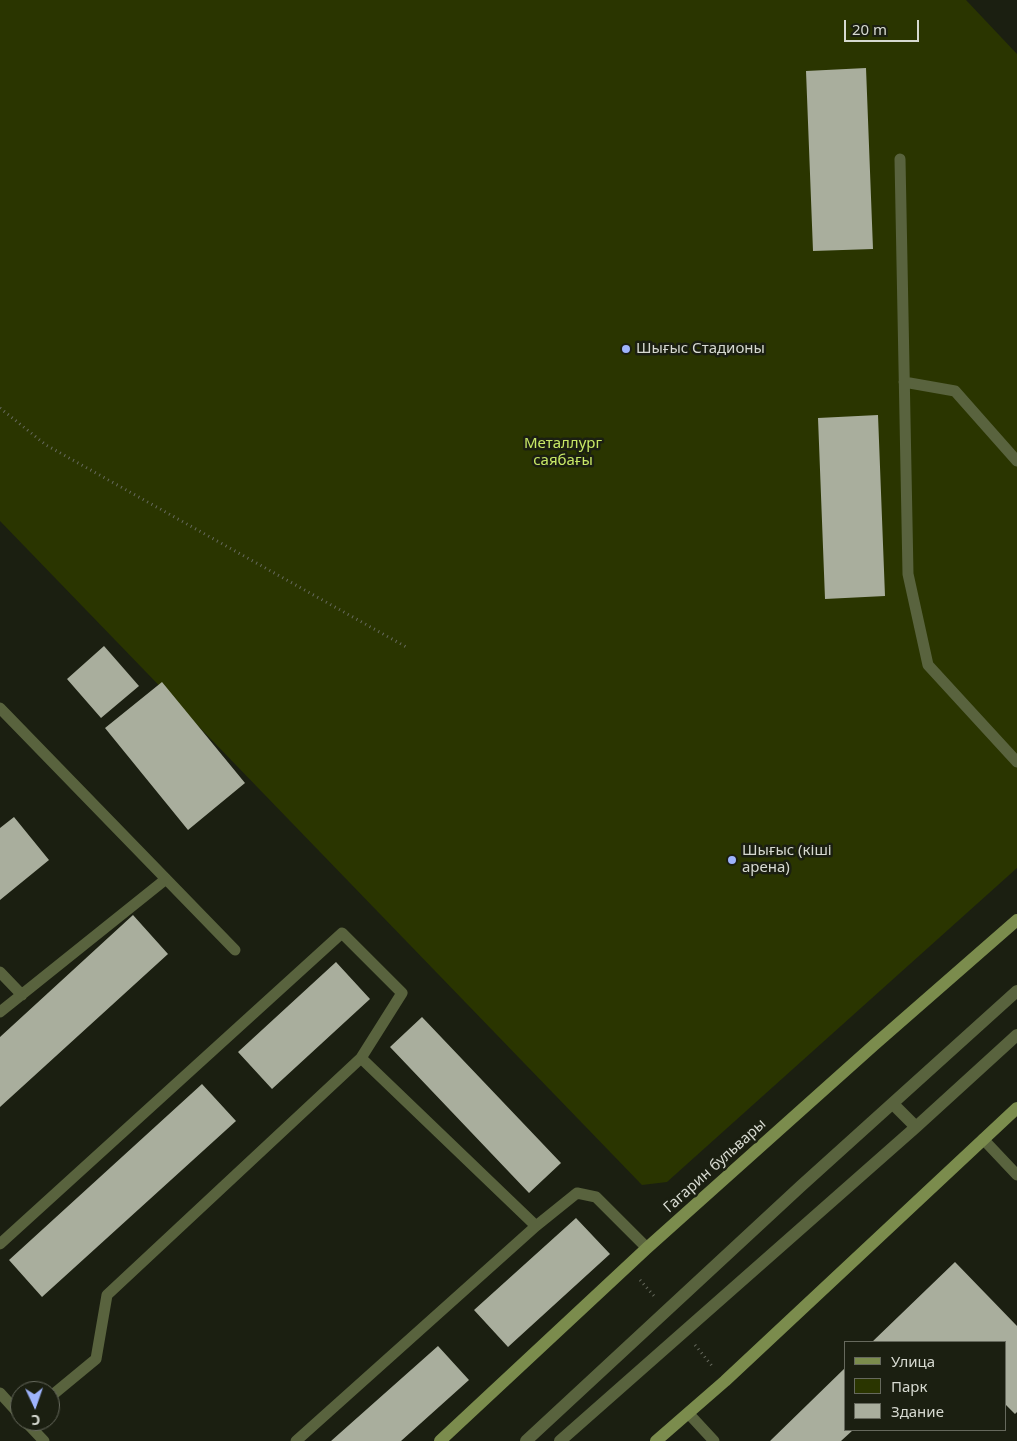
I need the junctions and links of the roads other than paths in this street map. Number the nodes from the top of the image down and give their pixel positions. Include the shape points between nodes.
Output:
1 (900, 159) dead end
2 (904, 382) junction
3 (1017, 461) edge
4 (0, 708) edge
5 (1017, 762) edge
6 (166, 879) junction
7 (1017, 920) edge
8 (235, 950) dead end
9 (0, 972) edge
10 (1017, 991) edge
11 (22, 995) junction
12 (0, 1012) edge
13 (1017, 1035) edge
14 (361, 1058) junction
15 (893, 1104) junction
16 (1017, 1108) edge
17 (916, 1127) junction
18 (983, 1139) junction
19 (1017, 1175) edge
20 (536, 1226) junction
21 (0, 1244) edge
22 (647, 1248) junction
23 (60, 1390) edge
24 (0, 1393) edge
25 (10, 1404) edge
26 (689, 1414) junction
27 (34, 1431) edge
28 (44, 1441) edge
29 (296, 1441) edge
30 (440, 1441) edge
31 (526, 1441) edge
32 (560, 1441) edge
33 (656, 1441) edge
34 (714, 1441) edge

1 - 2 lane
2 - 3 lane via 955,391
2 - 5 lane via 908,574 928,665
4 - 6 lane
6 - 8 lane
6 - 11 lane
7 - 22 main road, Гагарин бульвары
9 - 11 lane
10 - 15 street
11 - 12 lane
13 - 17 street
14 - 20 lane
14 - 21 lane via 402,993 342,933
14 - 23 lane via 107,1295 96,1359
15 - 17 street
15 - 31 street
16 - 18 main road
17 - 32 street
18 - 19 lane
18 - 26 main road
20 - 22 lane via 577,1193 596,1197
20 - 29 lane
22 - 30 main road, Гагарин бульвары
24 - 25 lane
26 - 33 main road
26 - 34 lane
27 - 28 lane

